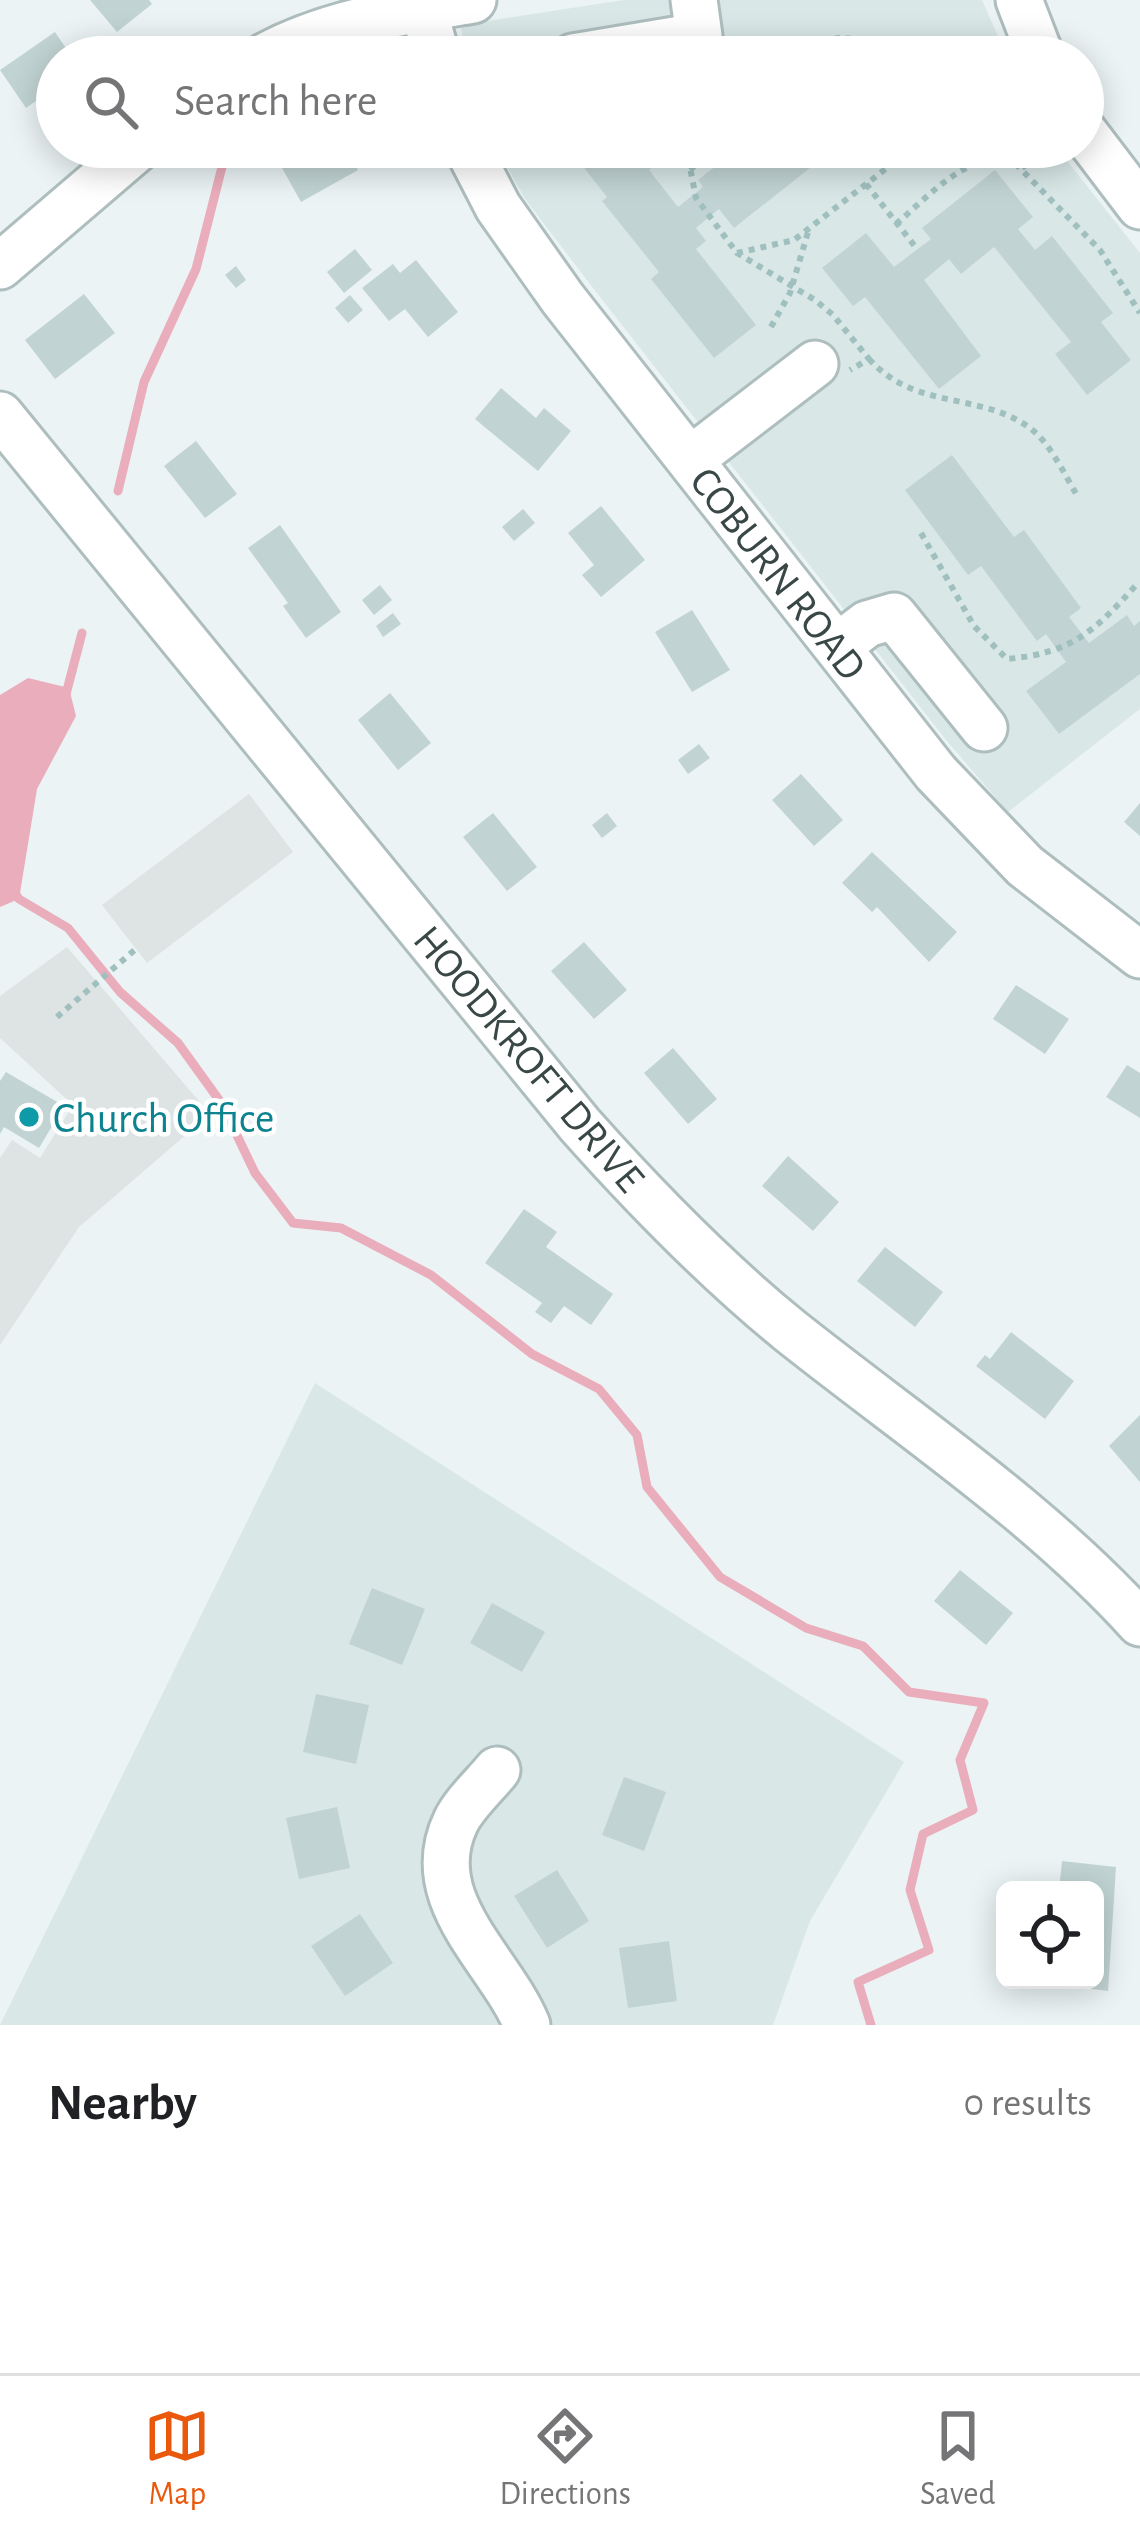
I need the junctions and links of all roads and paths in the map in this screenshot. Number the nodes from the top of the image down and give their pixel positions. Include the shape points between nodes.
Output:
1 (472, 0) edge
2 (694, 0) edge
3 (1019, 0) edge
4 (422, 4) edge
5 (311, 36) edge
6 (431, 36) edge
7 (698, 36) edge
8 (1033, 36) edge
9 (1104, 159) edge
10 (114, 168) edge
11 (478, 168) edge
12 (887, 168) edge
13 (963, 168) edge
14 (1022, 168) edge
15 (690, 170) edge
16 (866, 184) junction
17 (1140, 206) edge
18 (896, 224) junction
19 (809, 229) junction
20 (917, 250) dead end
21 (737, 253) junction
22 (0, 266) edge
23 (792, 286) junction
24 (1140, 313) edge
25 (771, 327) dead end
26 (869, 359) junction
27 (814, 364) joint
28 (0, 415) edge
29 (691, 459) junction
30 (1078, 497) dead end
31 (921, 533) dead end
32 (1137, 584) dead end
33 (837, 647) junction
34 (984, 728) dead end
35 (137, 948) dead end
36 (1140, 956) edge
37 (57, 1017) dead end
38 (1140, 1623) edge
39 (497, 1770) dead end
40 (527, 2025) edge

1 - 4 street
2 - 7 street
3 - 8 street
4 - 5 street
4 - 6 street
9 - 17 street
10 - 22 street
11 - 29 street, COBURN ROAD via 551,283
12 - 16 path
13 - 18 path
14 - 24 path via 1100,250
15 - 21 path via 696,198
16 - 18 path
16 - 19 path
18 - 20 path
19 - 21 path
19 - 23 path
21 - 23 path
23 - 25 path
23 - 26 path via 833,315
26 - 27 path via 835,375
26 - 30 path via 901,387 1030,428
27 - 29 street
28 - 38 street, HOODKROFT DRIVE via 629,1180 789,1330 1065,1549
29 - 33 street, COBURN ROAD
31 - 32 path via 974,626 1006,659 1063,650
33 - 34 street via 894,616
33 - 36 street, COBURN ROAD via 982,825
35 - 37 path
39 - 40 street via 457,1817 445,1852 448,1884 450,1900

